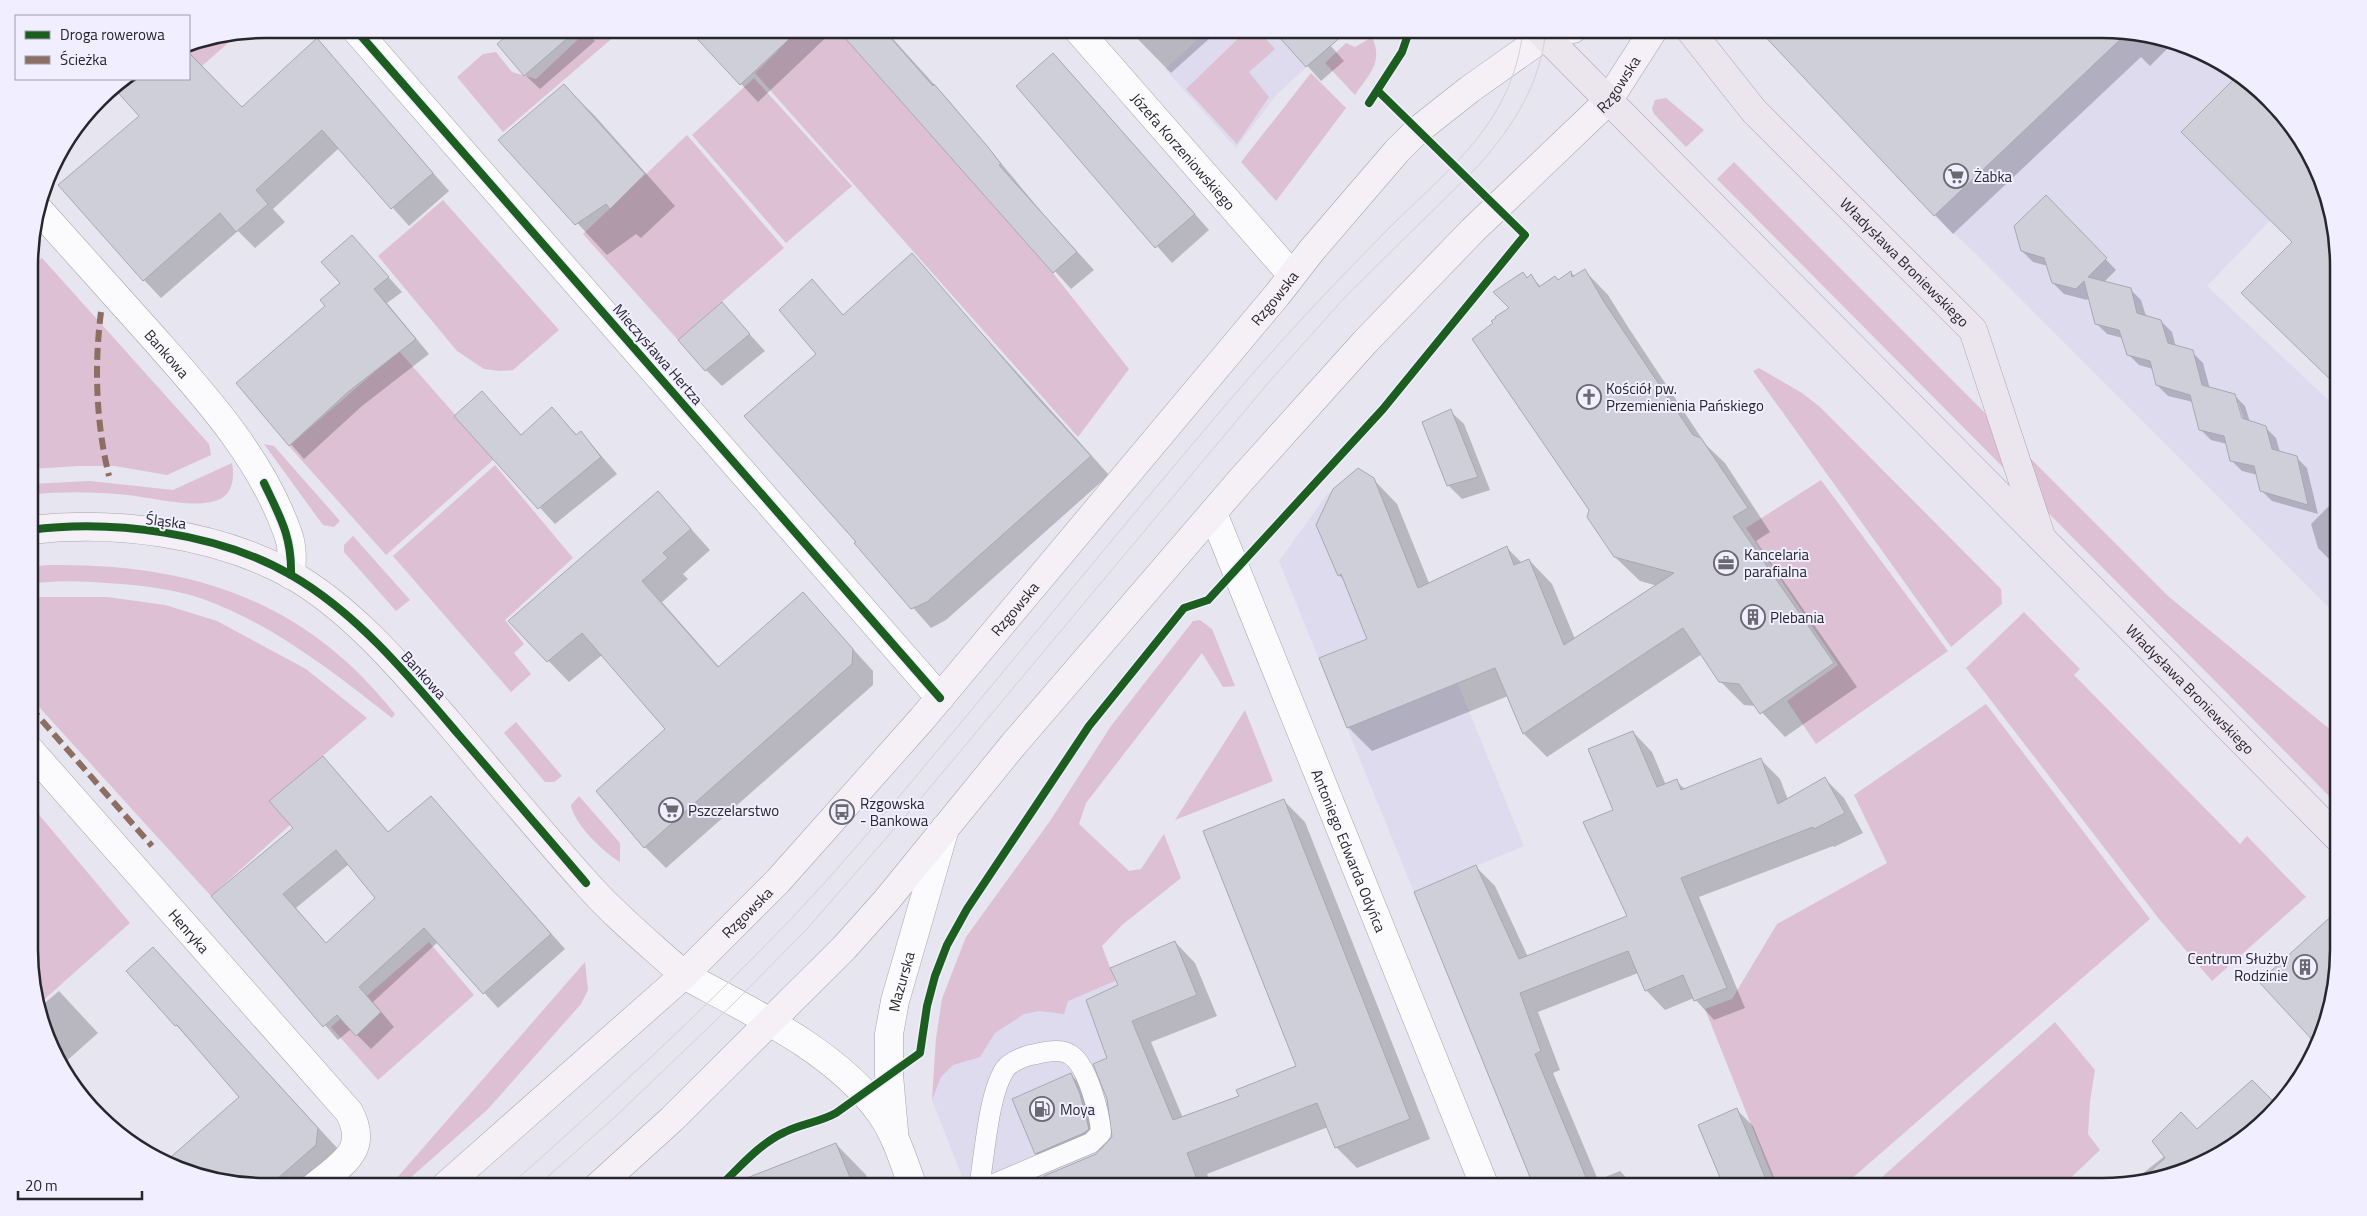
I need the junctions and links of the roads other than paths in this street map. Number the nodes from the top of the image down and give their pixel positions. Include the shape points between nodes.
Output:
1 (363, 38) edge
2 (1085, 38) edge
3 (1534, 38) edge
4 (1548, 38) edge
5 (1648, 38) edge
6 (1696, 38) edge
7 (1608, 101) junction
8 (43, 215) edge
9 (1292, 274) junction
10 (1212, 513) junction
11 (38, 530) edge
12 (2042, 539) junction
13 (291, 575) junction
14 (940, 698) junction
15 (38, 759) edge
16 (945, 828) junction
17 (2330, 830) edge
18 (684, 975) junction
19 (771, 1022) junction
20 (895, 1140) junction
21 (324, 1178) edge
22 (454, 1178) edge
23 (607, 1178) edge
24 (910, 1178) edge
25 (981, 1178) edge
26 (1009, 1178) edge
27 (1482, 1178) edge

1 - 14 street, Mieczysława Hertza
2 - 9 street, Józefa Korzeniowskiego
3 - 9 main road, Rzgowska via 1407,141
4 - 7 main road, Władysława Broniewskiego
5 - 7 main road, Rzgowska
6 - 12 main road, Władysława Broniewskiego via 1754,111 1973,330
7 - 10 main road, Rzgowska via 1473,230 1365,342
7 - 12 main road, Władysława Broniewskiego
8 - 13 street, Bankowa via 181,369 241,445 264,483 288,534 292,554
9 - 14 main road, Rzgowska
10 - 16 main road, Rzgowska via 1012,745
10 - 27 street, Antoniego Edwarda Odyńca
11 - 13 main road, Śląska via 108,528 186,537 246,554
12 - 17 main road, Władysława Broniewskiego
13 - 18 main road, Bankowa via 370,636 594,892
14 - 18 main road, Rzgowska via 842,812
15 - 21 street, Henryka via 349,1112 358,1137 354,1150
16 - 19 main road, Rzgowska via 850,941
16 - 20 street, Mazurska via 895,1001 889,1034
18 - 19 street, Mazurska
18 - 22 main road, Rzgowska
19 - 20 street, Mazurska via 841,1071 865,1093 883,1116
19 - 23 main road, Rzgowska
20 - 24 street, Mazurska
25 - 26 lane via 996,1086 1007,1066 1027,1055 1069,1053 1080,1064 1100,1116 1101,1133 1091,1144

